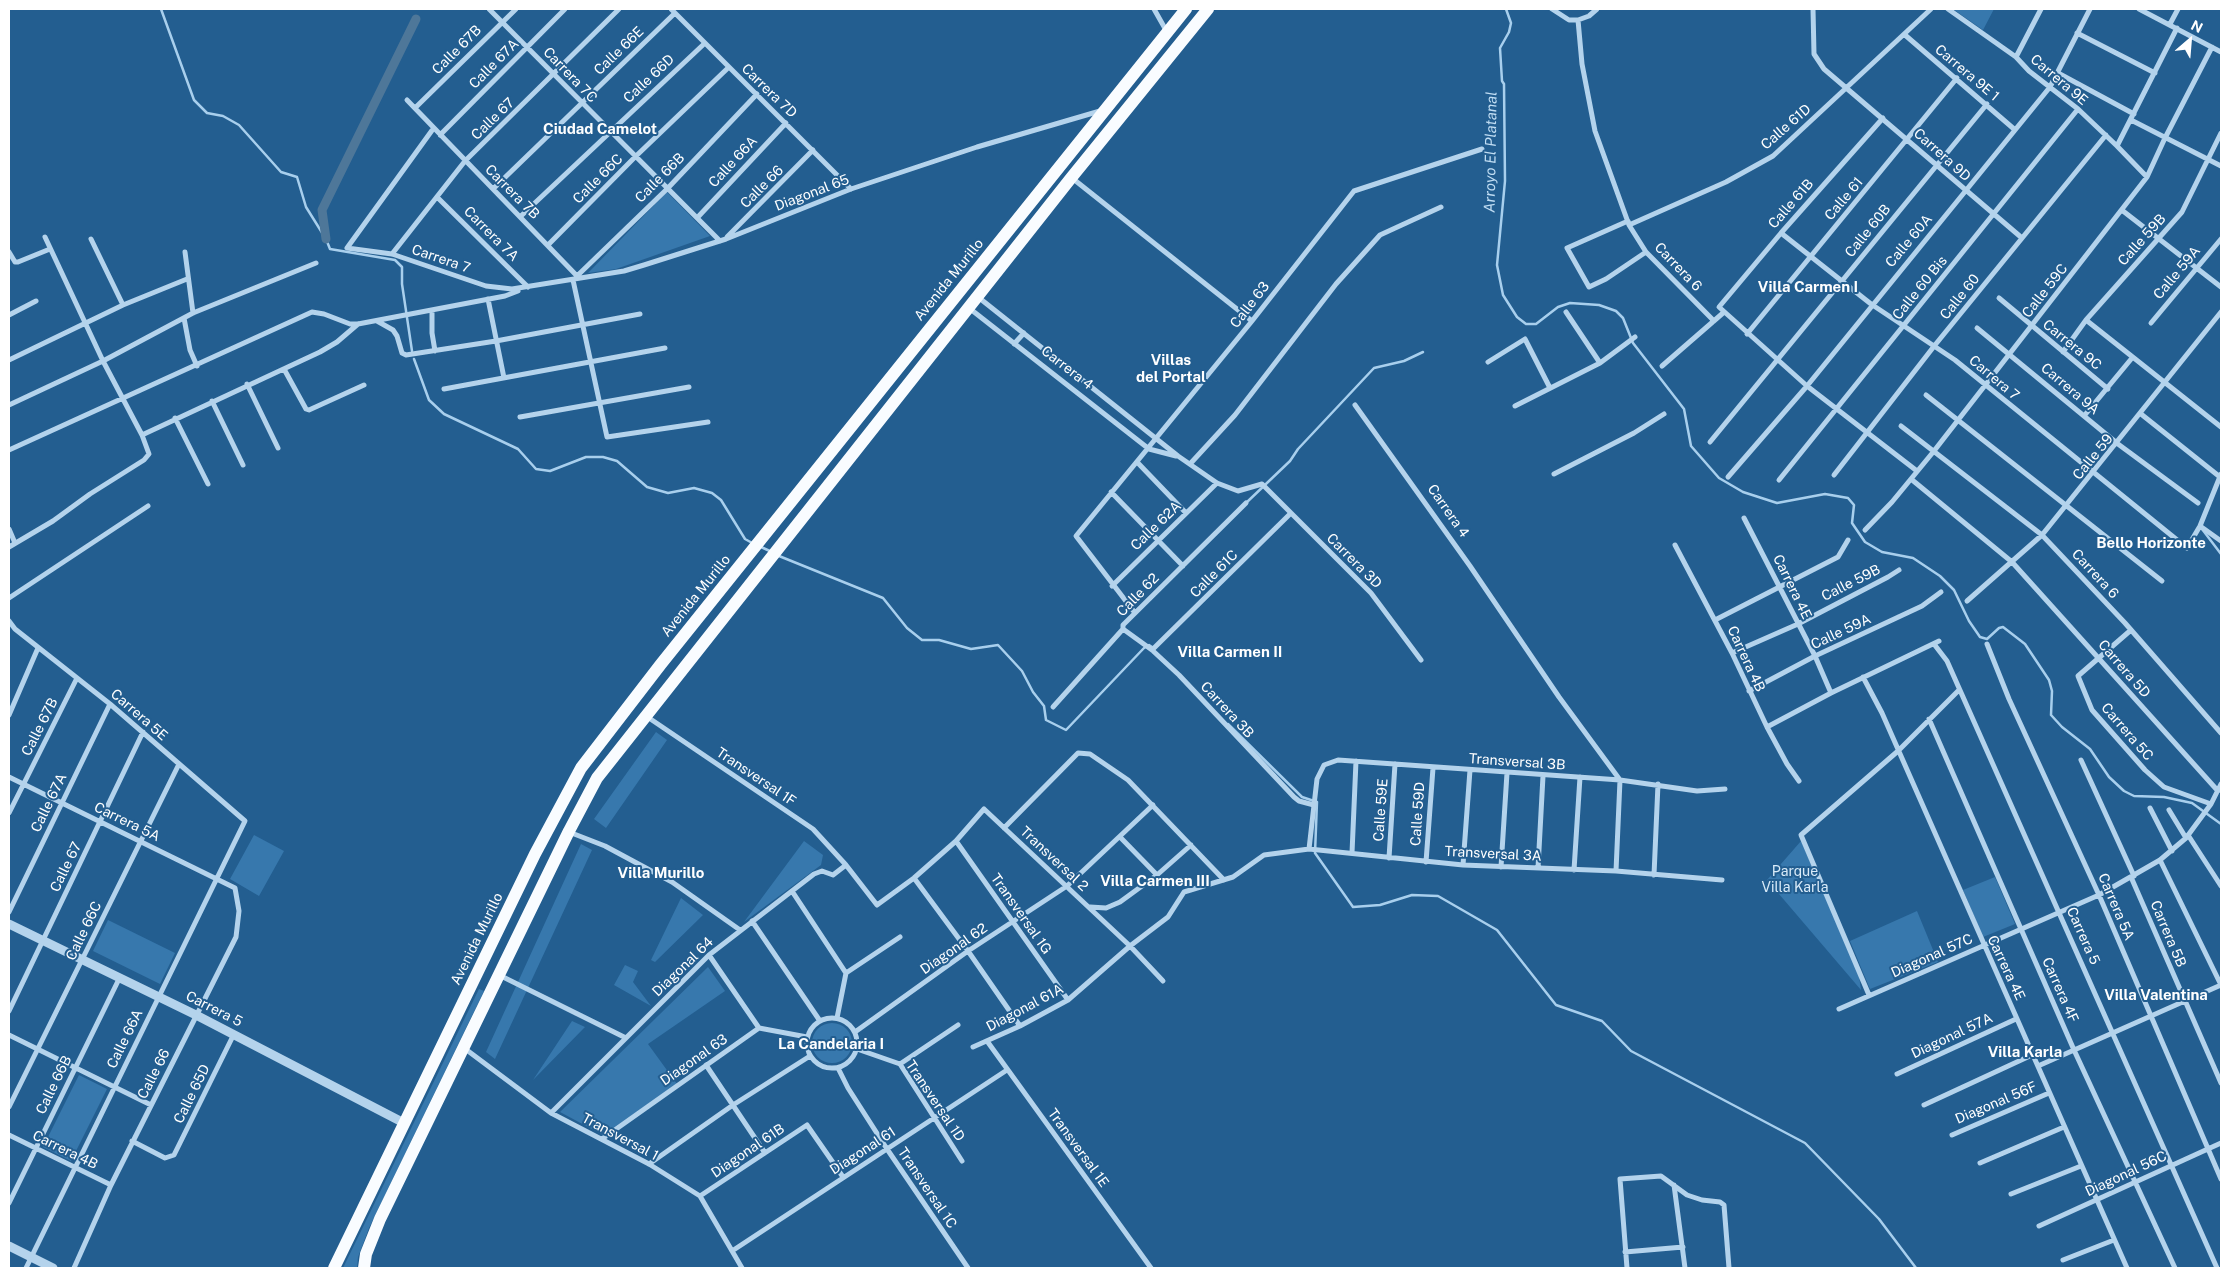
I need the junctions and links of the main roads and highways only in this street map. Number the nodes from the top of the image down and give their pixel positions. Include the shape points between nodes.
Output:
1 (1186, 9) edge
2 (1208, 9) edge
3 (474, 981) junction
4 (491, 990) junction
5 (334, 1268) edge
6 (364, 1268) edge

1 - 3 main road, Avenida Murillo via 581,768
2 - 4 main road via 597,778
3 - 4 main road
3 - 5 main road, Avenida Murillo
4 - 6 main road via 380,1220 366,1254

